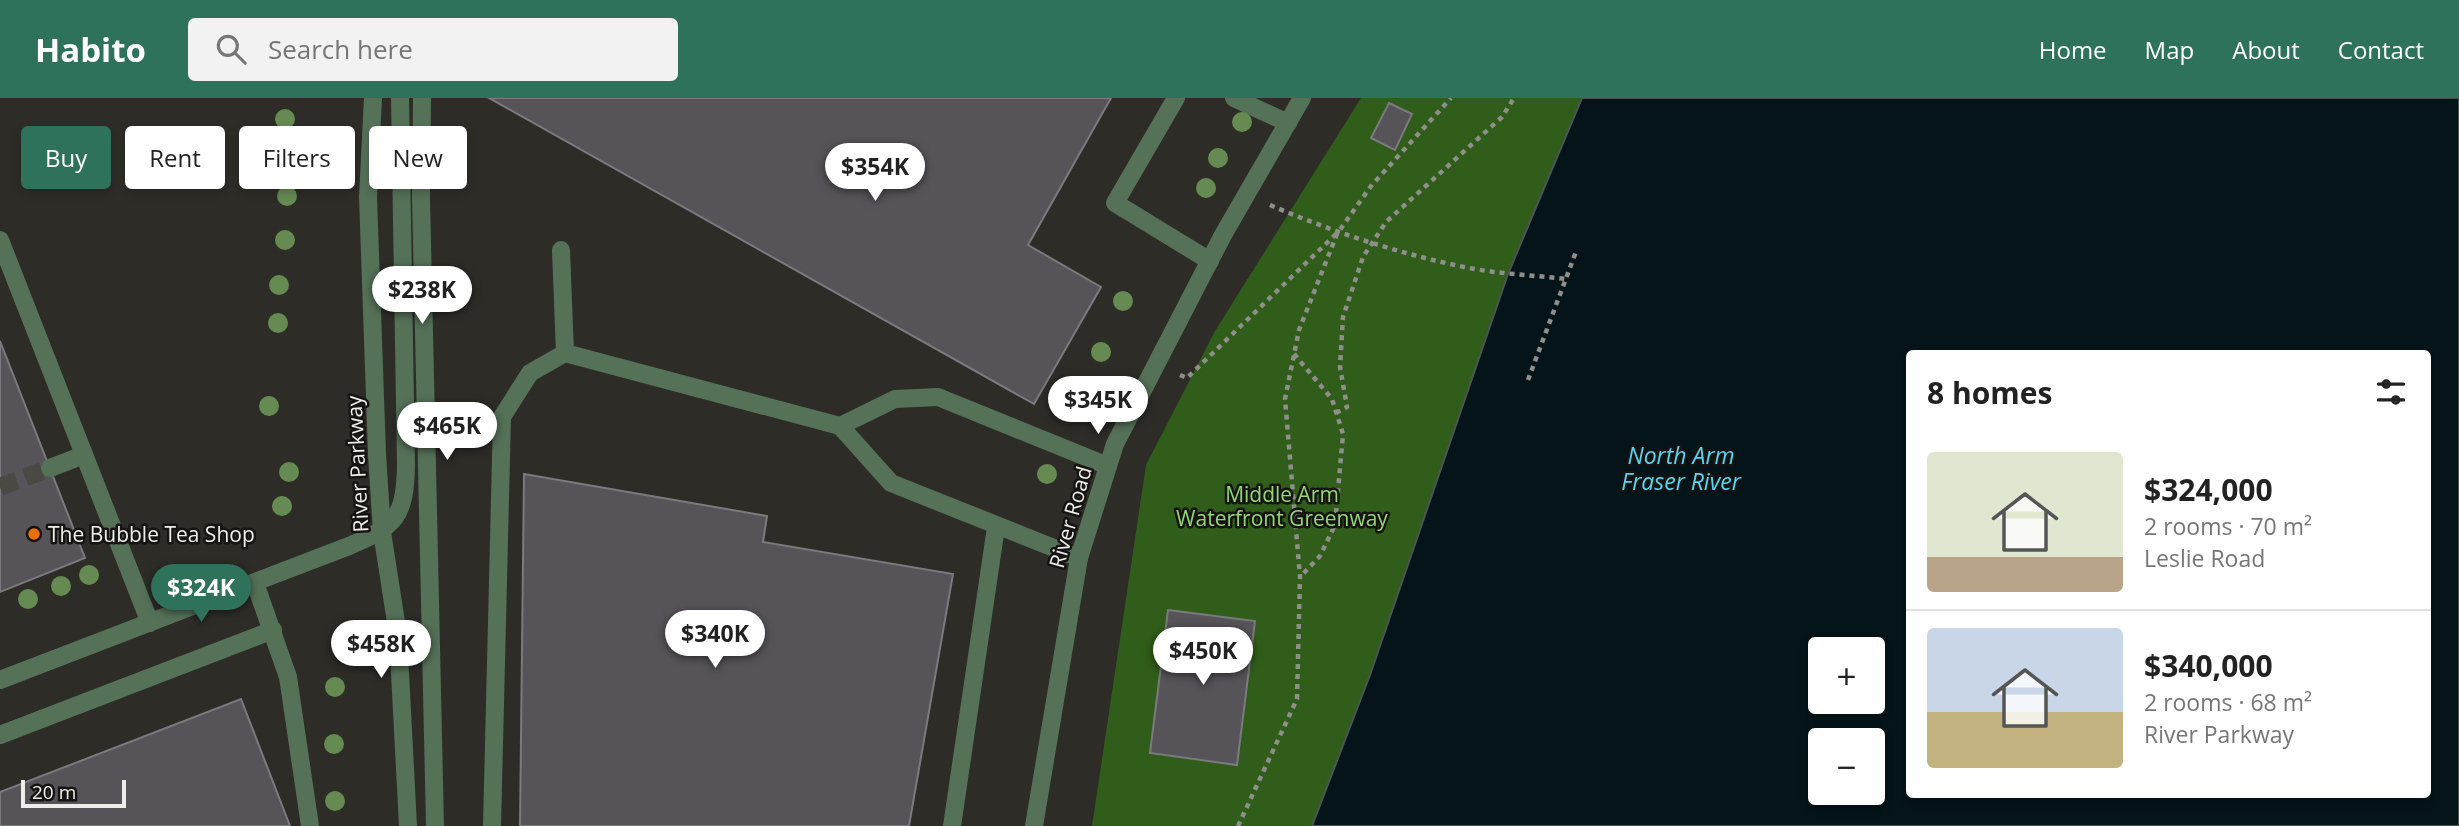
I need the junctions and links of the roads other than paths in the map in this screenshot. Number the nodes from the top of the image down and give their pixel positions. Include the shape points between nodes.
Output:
1 (373, 98) edge
2 (400, 98) edge
3 (422, 98) edge
4 (1176, 98) edge
5 (1234, 98) edge
6 (1302, 98) edge
7 (1288, 123) junction
8 (0, 240) edge
9 (561, 250) dead end
10 (1210, 261) junction
11 (565, 353) junction
12 (840, 426) junction
13 (84, 455) junction
14 (1108, 467) junction
15 (50, 468) tunnel mouth
16 (996, 527) junction
17 (382, 532) junction
18 (1079, 558) junction
19 (255, 583) junction
20 (150, 623) junction
21 (273, 630) junction
22 (0, 680) edge
23 (0, 735) edge
24 (310, 826) edge
25 (408, 826) edge
26 (435, 826) edge
27 (492, 826) edge
28 (952, 826) edge
29 (1034, 826) edge

1 - 17 street, River Parkway via 368,197
2 - 17 street via 406,495 400,512
3 - 26 street
4 - 10 street via 1115,204
5 - 7 street
6 - 7 street, River Road
7 - 10 street, River Road
8 - 13 street
9 - 11 street
10 - 14 street, River Road via 1115,444
11 - 12 street
11 - 27 street via 530,373 502,417
12 - 14 street via 895,399 938,397
12 - 16 street via 891,482
13 - 15 street
13 - 20 street
14 - 18 street, River Road
16 - 18 street
16 - 28 street
17 - 19 street
17 - 25 street, River Parkway via 398,635
18 - 29 street, River Road
19 - 20 street
19 - 21 street
20 - 22 street
21 - 23 street
21 - 24 street via 288,677

